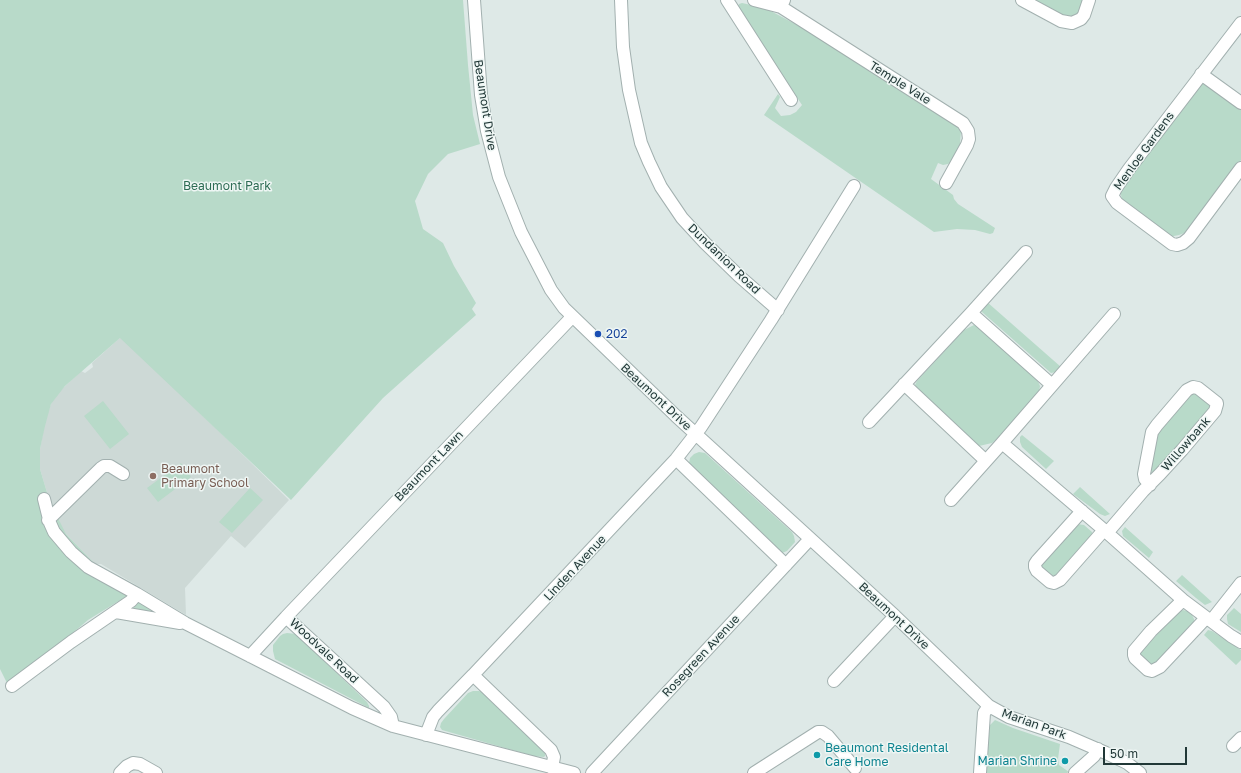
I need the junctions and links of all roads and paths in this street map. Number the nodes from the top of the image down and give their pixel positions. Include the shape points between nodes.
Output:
1 (474, 0) edge
2 (621, 0) edge
3 (727, 0) edge
4 (754, 0) edge
5 (1022, 0) edge
6 (1089, 0) edge
7 (783, 3) edge
8 (1241, 23) edge
9 (1201, 74) junction
10 (791, 100) dead end
11 (1241, 103) edge
12 (1241, 168) edge
13 (946, 183) dead end
14 (854, 186) dead end
15 (1026, 252) dead end
16 (778, 310) junction
17 (971, 313) junction
18 (1114, 314) dead end
19 (572, 317) junction
20 (904, 384) junction
21 (1052, 385) junction
22 (869, 422) dead end
23 (696, 434) junction
24 (1002, 443) junction
25 (676, 459) junction
26 (986, 461) junction
27 (123, 474) dead end
28 (1150, 485) junction
29 (44, 499) dead end
30 (951, 500) dead end
31 (1082, 511) junction
32 (48, 520) junction
33 (1106, 531) junction
34 (810, 539) junction
35 (786, 565) junction
36 (1241, 583) edge
37 (137, 594) junction
38 (1183, 600) junction
39 (116, 612) junction
40 (895, 616) junction
41 (286, 617) junction
42 (1209, 619) junction
43 (185, 623) junction
44 (1241, 642) edge
45 (250, 656) junction
46 (473, 675) junction
47 (834, 681) dead end
48 (12, 686) dead end
49 (989, 706) junction
50 (393, 726) junction
51 (426, 735) junction
52 (1098, 749) junction
53 (552, 768) junction
54 (855, 768) dead end
55 (120, 773) edge
56 (156, 773) edge
57 (574, 773) edge
58 (592, 773) edge
59 (754, 773) edge
60 (980, 773) edge
61 (1076, 773) edge
62 (1140, 773) edge

1 - 19 street, Beaumont Drive via 481,95 499,178 539,268 556,298
2 - 16 street, Dundanion Road via 623,47 629,90 642,143 661,187 682,218 705,243
3 - 10 street
4 - 7 street, Temple Vale
5 - 6 street via 1061,21 1072,23 1084,15
7 - 13 street, Temple Vale via 963,122 969,139
8 - 9 street, Menloe Gardens
9 - 11 street
9 - 12 street, Menloe Gardens via 1125,174 1112,196 1172,244 1178,245 1189,238
14 - 16 street, Linden Avenue
15 - 17 street
16 - 23 street, Linden Avenue
17 - 20 street
17 - 21 street
18 - 21 street
19 - 23 street, Beaumont Drive
19 - 41 street, Beaumont Lawn
20 - 22 street
20 - 26 street
21 - 24 street
23 - 25 street, Linden Avenue
23 - 34 street, Beaumont Drive
24 - 26 street
24 - 31 street
25 - 35 street
25 - 46 street, Linden Avenue
26 - 30 street
27 - 32 street via 110,466 104,466
28 - 28 street, Willowbank via 1217,407 1217,403 1198,388 1188,390 1152,432 1144,474 1146,482
28 - 33 street, Willowbank
29 - 32 street
31 - 33 street
31 - 33 street, Willowbank via 1035,564 1037,571 1050,582 1060,580
32 - 37 street via 54,532 77,558 88,567
33 - 38 street
34 - 35 street, Rosegreen Avenue
34 - 40 street, Beaumont Drive
35 - 58 street, Rosegreen Avenue
36 - 42 street
37 - 39 street
37 - 43 street
38 - 42 street
38 - 42 street via 1134,651 1135,658 1148,670 1160,667
39 - 43 street
39 - 48 street
40 - 47 street
40 - 49 street, Beaumont Drive
41 - 45 street, Woodvale Road
41 - 50 street, Woodvale Road via 384,707 391,717
42 - 44 street
43 - 45 street
45 - 50 street
46 - 51 street via 433,717
46 - 53 street via 550,750 554,757
49 - 52 street, Marian Park via 1009,717
49 - 60 street, Marian Park via 984,713
50 - 51 street
51 - 53 street
52 - 61 street
52 - 62 street, Marian Park via 1122,760
53 - 57 street
54 - 59 street via 828,736 818,732
55 - 56 street via 127,766 140,764

